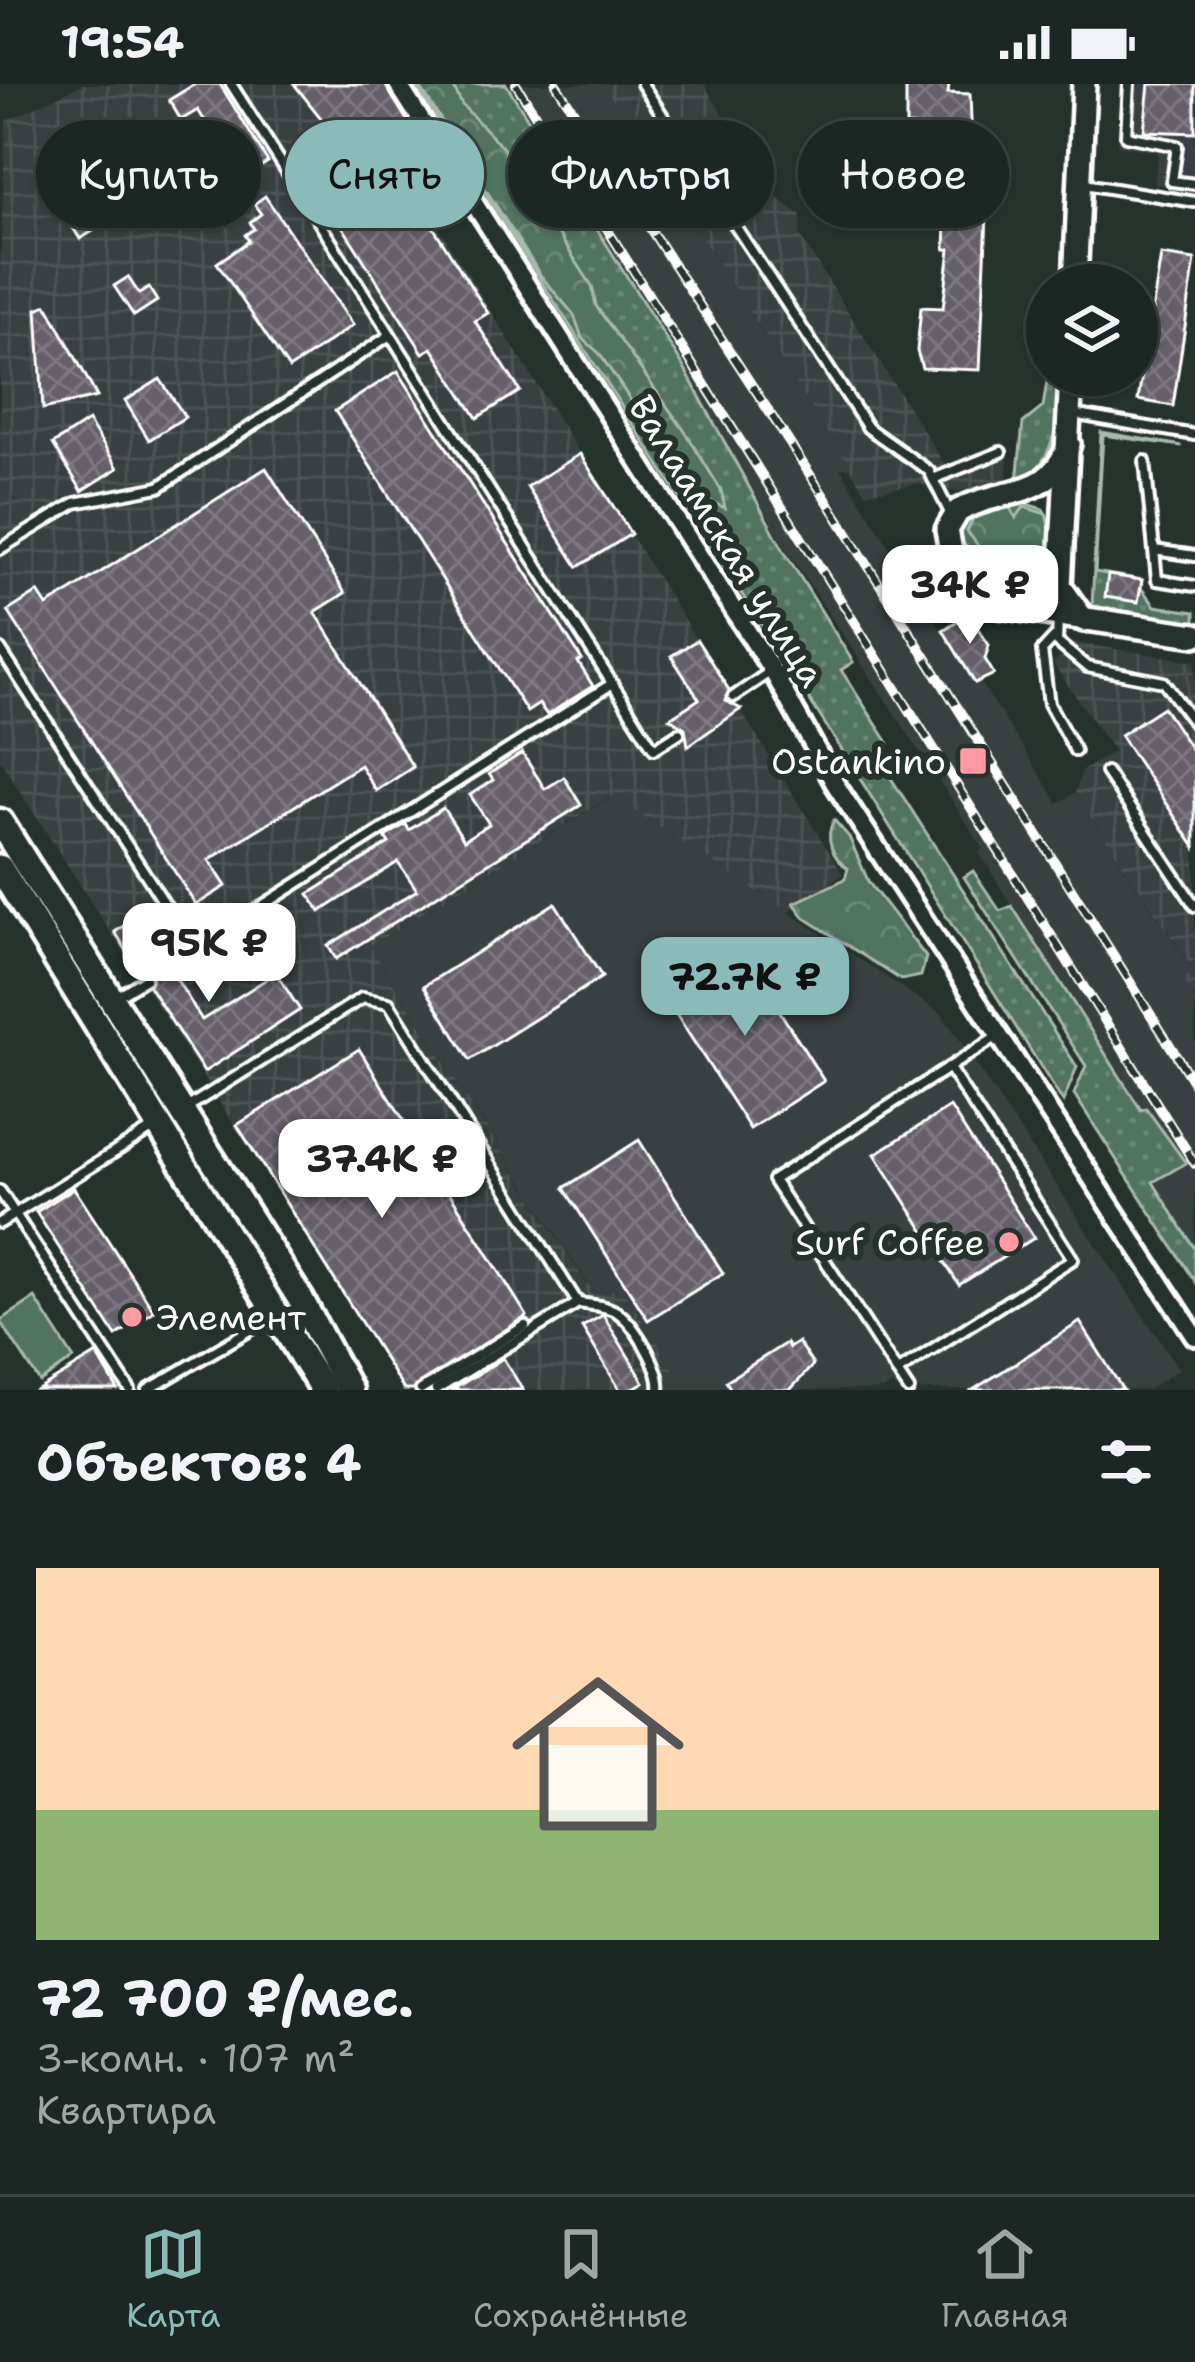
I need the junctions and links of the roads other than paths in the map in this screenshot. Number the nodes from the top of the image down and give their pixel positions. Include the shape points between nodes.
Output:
1 (231, 84) edge
2 (398, 84) edge
3 (642, 84) edge
4 (1084, 84) edge
5 (1129, 84) edge
6 (1080, 184) junction
7 (1195, 184) edge
8 (1195, 202) edge
9 (1076, 264) edge
10 (387, 337) junction
11 (1070, 396) edge
12 (1070, 413) junction
13 (1195, 435) edge
14 (1069, 444) junction
15 (1001, 452) dead end
16 (1145, 461) dead end
17 (933, 479) junction
18 (952, 517) junction
19 (0, 549) edge
20 (1154, 550) junction
21 (1195, 556) edge
22 (1060, 586) junction
23 (1195, 586) edge
24 (1018, 611) junction
25 (1084, 620) junction
26 (1057, 626) junction
27 (1195, 635) edge
28 (0, 649) edge
29 (772, 670) junction
30 (610, 685) junction
31 (733, 697) dead end
32 (1195, 724) edge
33 (680, 733) dead end
34 (1076, 751) dead end
35 (1106, 772) dead end
36 (0, 821) edge
37 (0, 868) edge
38 (1195, 906) edge
39 (194, 949) junction
40 (168, 965) dead end
41 (145, 979) dead end
42 (112, 1000) junction
43 (999, 1035) junction
44 (949, 1068) junction
45 (172, 1117) junction
46 (0, 1191) edge
47 (16, 1213) junction
48 (0, 1223) edge
49 (578, 1303) junction
50 (277, 1314) junction
51 (525, 1326) dead end
52 (1195, 1336) edge
53 (897, 1372) junction
54 (130, 1390) edge
55 (148, 1390) edge
56 (323, 1390) edge
57 (349, 1390) edge
58 (421, 1390) edge
59 (436, 1390) edge
60 (659, 1390) edge
61 (908, 1390) edge

1 - 10 lane
2 - 29 street, Валаамская улица
3 - 17 lane via 868,428
4 - 6 street
5 - 7 lane via 1126,136 1177,146 1172,181
6 - 8 lane
6 - 9 street
10 - 19 lane via 159,487 75,503
10 - 30 lane
11 - 12 street
12 - 13 lane
12 - 14 street
14 - 18 street via 1052,477 1035,489
14 - 22 street
15 - 17 lane
16 - 20 lane
17 - 18 lane
18 - 24 street via 951,551 988,598
20 - 21 lane
20 - 23 lane via 1156,580
22 - 24 street
22 - 25 street
24 - 26 street
25 - 26 street
25 - 27 street
26 - 32 lane via 1066,652 1087,668 1164,682
26 - 34 lane via 1042,651 1048,704
28 - 39 lane
29 - 31 lane
29 - 43 street, Валаамская улица via 835,784
30 - 33 lane via 654,749
30 - 39 lane
35 - 38 lane
36 - 42 main road
37 - 45 main road
39 - 40 lane
41 - 42 lane
42 - 45 main road
43 - 44 lane
43 - 52 street, Валаамская улица
44 - 53 lane via 1072,1259
44 - 53 lane via 773,1180
45 - 47 lane
45 - 49 lane via 362,998 380,998
45 - 50 main road
45 - 57 main road via 301,1300
46 - 47 lane
47 - 48 lane
47 - 54 lane
49 - 59 lane
49 - 60 lane via 624,1318 659,1375
50 - 55 lane
50 - 56 main road
51 - 58 lane
53 - 61 lane

